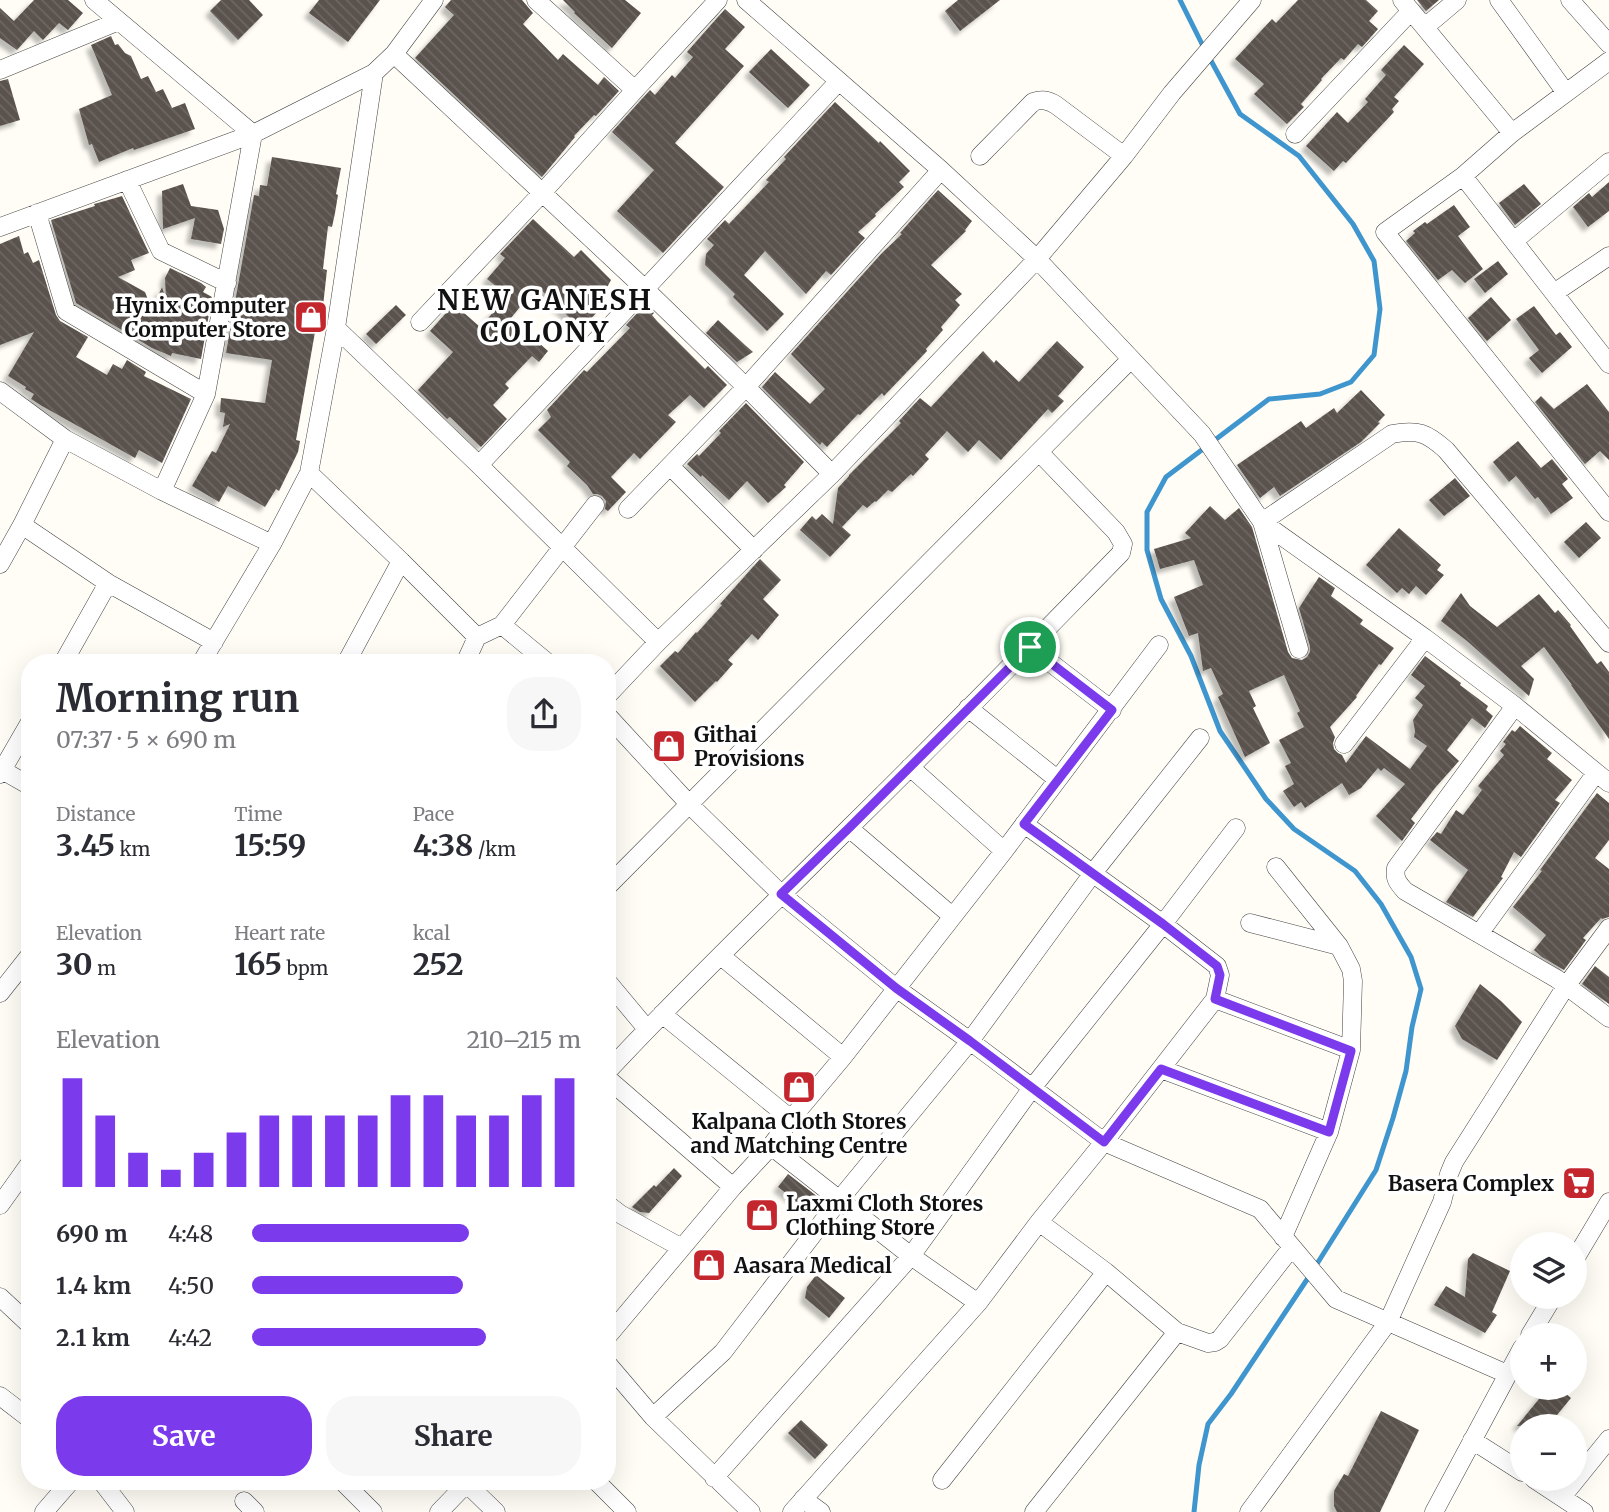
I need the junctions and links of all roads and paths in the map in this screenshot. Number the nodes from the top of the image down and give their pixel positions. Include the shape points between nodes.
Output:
1 (94, 0) edge
2 (434, 0) edge
3 (536, 0) edge
4 (718, 0) edge
5 (746, 0) edge
6 (1252, 0) edge
7 (1457, 0) edge
8 (1499, 0) edge
9 (1570, 0) edge
10 (1406, 5) edge
11 (119, 21) junction
12 (1424, 27) junction
13 (1609, 44) edge
14 (394, 54) junction
15 (1609, 61) edge
16 (0, 70) edge
17 (374, 73) junction
18 (839, 80) junction
19 (635, 90) junction
20 (1566, 93) junction
21 (1512, 133) junction
22 (253, 134) junction
23 (1295, 134) dead end
24 (980, 156) dead end
25 (1124, 156) junction
26 (1609, 162) edge
27 (941, 170) junction
28 (1463, 176) junction
29 (127, 180) junction
30 (542, 194) junction
31 (37, 213) junction
32 (0, 227) edge
33 (1514, 241) junction
34 (1609, 256) edge
35 (1037, 259) junction
36 (227, 283) junction
37 (645, 289) junction
38 (1554, 293) junction
39 (420, 322) dead end
40 (336, 328) junction
41 (1130, 360) junction
42 (1609, 364) edge
43 (746, 387) junction
44 (0, 391) edge
45 (206, 394) junction
46 (65, 439) junction
47 (1039, 452) junction
48 (479, 464) junction
49 (670, 466) junction
50 (309, 474) junction
51 (832, 474) junction
52 (162, 491) junction
53 (595, 505) dead end
54 (628, 509) dead end
55 (1609, 512) edge
56 (1262, 522) junction
57 (22, 525) junction
58 (272, 544) junction
59 (562, 546) junction
60 (754, 550) junction
61 (401, 561) junction
62 (0, 564) edge
63 (108, 583) junction
64 (502, 625) junction
65 (477, 637) junction
66 (1425, 638) junction
67 (214, 642) junction
68 (658, 642) junction
69 (1609, 643) edge
70 (1159, 645) dead end
71 (1030, 647) junction
72 (1299, 649) dead end
73 (67, 654) edge
74 (207, 654) edge
75 (351, 654) edge
76 (469, 654) edge
77 (537, 654) edge
78 (616, 686) edge
79 (1515, 706) junction
80 (968, 708) junction
81 (1112, 710) junction
82 (616, 725) edge
83 (21, 738) edge
84 (1200, 738) dead end
85 (1344, 744) dead end
86 (910, 767) junction
87 (1, 772) edge
88 (1602, 778) edge
89 (1057, 779) junction
90 (21, 782) edge
91 (690, 805) junction
92 (1024, 824) junction
93 (849, 828) junction
94 (1236, 828) dead end
95 (1004, 851) junction
96 (1276, 867) dead end
97 (1093, 873) junction
98 (616, 878) edge
99 (781, 894) junction
100 (952, 916) junction
101 (1250, 923) dead end
102 (1163, 924) junction
103 (1609, 928) edge
104 (1479, 933) junction
105 (1339, 946) junction
106 (721, 956) junction
107 (21, 965) edge
108 (2, 985) edge
109 (1566, 986) junction
110 (896, 988) junction
111 (616, 992) edge
112 (1215, 999) junction
113 (662, 1014) junction
114 (1609, 1018) edge
115 (647, 1029) junction
116 (970, 1041) junction
117 (1351, 1051) junction
118 (843, 1057) junction
119 (616, 1062) edge
120 (1161, 1069) junction
121 (616, 1087) edge
122 (1032, 1088) junction
123 (791, 1119) junction
124 (1329, 1132) junction
125 (1104, 1142) junction
126 (771, 1146) junction
127 (21, 1176) edge
128 (733, 1187) junction
129 (840, 1199) junction
130 (1609, 1202) edge
131 (0, 1205) edge
132 (616, 1211) edge
133 (1039, 1222) junction
134 (1587, 1239) edge
135 (1292, 1247) junction
136 (682, 1248) junction
137 (911, 1256) junction
138 (1106, 1272) junction
139 (0, 1297) edge
140 (978, 1303) junction
141 (21, 1317) edge
142 (1388, 1322) junction
143 (616, 1326) edge
144 (1177, 1332) junction
145 (1510, 1369) edge
146 (616, 1374) edge
147 (1507, 1374) junction
148 (0, 1396) edge
149 (21, 1412) edge
150 (653, 1417) junction
151 (1609, 1439) edge
152 (1472, 1440) junction
153 (1510, 1464) edge
154 (715, 1478) junction
155 (942, 1480) dead end
156 (63, 1490) edge
157 (108, 1490) edge
158 (351, 1490) edge
159 (459, 1490) edge
160 (473, 1490) edge
161 (605, 1490) edge
162 (1553, 1491) edge
163 (1562, 1497) junction
164 (797, 1505) edge
165 (44, 1512) edge
166 (125, 1512) edge
167 (373, 1512) edge
168 (439, 1512) edge
169 (496, 1512) edge
170 (627, 1512) edge
171 (751, 1512) edge
172 (821, 1512) edge
173 (1034, 1512) edge
174 (1249, 1512) edge
175 (1434, 1512) edge
176 (1584, 1512) edge

1 - 11 street
2 - 14 street
3 - 19 street
4 - 19 street
5 - 18 street
6 - 25 street via 1171,93
7 - 12 street
8 - 20 street
9 - 13 street
10 - 12 street
10 - 23 street
11 - 16 street
11 - 22 street
12 - 21 street
14 - 17 street
14 - 30 street
15 - 20 street
17 - 22 street
17 - 40 street
18 - 27 street
18 - 37 street
19 - 30 street
20 - 21 street
21 - 28 street
22 - 29 street
22 - 36 street
24 - 25 street via 1033,102 1041,100 1056,105
25 - 35 street
26 - 33 street
27 - 35 street
27 - 43 street
28 - 33 street
28 - 55 street via 1385,232
29 - 31 street
29 - 36 street via 161,251
30 - 37 street
30 - 39 street
31 - 32 street
31 - 45 street via 66,311
33 - 38 street
34 - 38 street
35 - 41 street
35 - 51 street
36 - 45 street
37 - 43 street
37 - 48 street
38 - 42 street
40 - 48 street
40 - 50 street
41 - 47 street
41 - 56 street via 1202,434
43 - 49 street
43 - 51 street
44 - 46 street
45 - 52 street
46 - 52 street
46 - 57 street
47 - 71 street via 1123,544 1121,553
47 - 91 street
48 - 59 street
49 - 54 street
49 - 60 street
50 - 58 street
50 - 61 street
51 - 60 street
52 - 58 street
53 - 59 street
56 - 66 street
56 - 69 street via 1392,434 1407,431 1430,436
56 - 72 street
57 - 62 street
57 - 63 street
58 - 67 street
59 - 64 street
59 - 68 street
60 - 68 street
61 - 65 street
61 - 75 street
63 - 67 street
63 - 73 street
64 - 65 street
64 - 77 street
65 - 76 street
66 - 79 street
66 - 85 street
67 - 74 street
68 - 78 street
70 - 81 street
71 - 80 street
71 - 81 street
79 - 88 street
79 - 104 street via 1394,875 1405,891
80 - 86 street
80 - 89 street
81 - 89 street
82 - 91 street
83 - 87 street
84 - 97 street
86 - 93 street
86 - 95 street
87 - 90 street
88 - 104 street
89 - 92 street
91 - 98 street
91 - 99 street
92 - 95 street
92 - 97 street
93 - 99 street
93 - 100 street
94 - 102 street
95 - 100 street
96 - 105 street
97 - 102 street
97 - 116 street
99 - 106 street
99 - 110 street
100 - 110 street
101 - 105 street
102 - 112 street via 1217,966 1220,975
102 - 122 street
103 - 109 street
104 - 109 street
105 - 117 street via 1352,969
106 - 113 street
106 - 118 street
107 - 108 street
109 - 114 street
109 - 142 street via 1454,1162 1443,1202
110 - 116 street
110 - 118 street
111 - 115 street
112 - 117 street
112 - 120 street
113 - 115 street
113 - 123 street
115 - 119 street
116 - 122 street
116 - 129 street
117 - 124 street
118 - 123 street
120 - 124 street
120 - 125 street
121 - 128 street
122 - 125 street
122 - 137 street
123 - 126 street
124 - 135 street
125 - 133 street
125 - 135 street via 1260,1209
126 - 128 street
126 - 129 street
127 - 131 street
128 - 136 street
129 - 137 street
129 - 150 street via 723,1352
130 - 134 street
132 - 136 street
133 - 138 street
133 - 140 street
135 - 142 street via 1336,1299
135 - 144 street via 1220,1339 1208,1343
136 - 143 street
137 - 140 street
137 - 154 street
138 - 144 street
138 - 155 street
139 - 141 street
140 - 164 street
142 - 147 street
142 - 174 street
144 - 173 street
145 - 147 street
146 - 150 street
147 - 152 street
148 - 149 street
150 - 154 street
151 - 163 street
152 - 153 street
152 - 175 street
154 - 171 street
156 - 165 street
157 - 166 street
158 - 167 street
159 - 168 street
160 - 169 street
161 - 170 street
162 - 163 street
163 - 176 street
164 - 172 street

